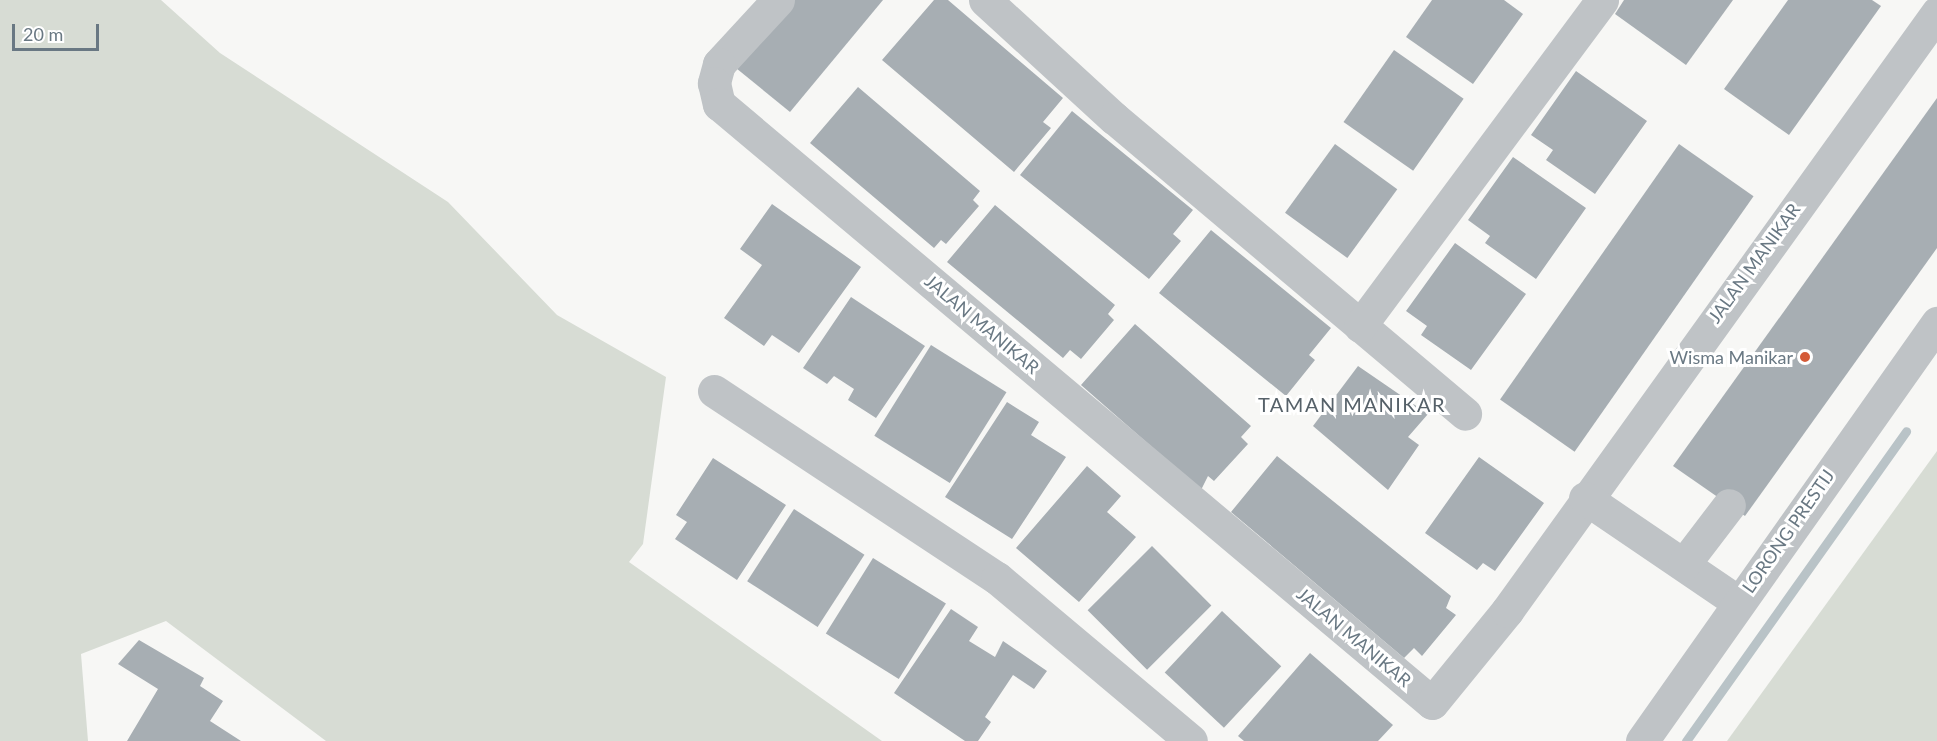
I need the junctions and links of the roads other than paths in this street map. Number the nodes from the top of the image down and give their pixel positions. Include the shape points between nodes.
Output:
1 (778, 0) edge
2 (985, 0) edge
3 (1595, 2) edge
4 (1937, 13) edge
5 (1937, 323) edge
6 (1360, 326) junction
7 (714, 391) dead end
8 (1465, 414) dead end
9 (1585, 498) junction
10 (1729, 505) dead end
11 (1684, 564) junction
12 (1738, 602) junction
13 (1191, 741) edge
14 (1642, 741) edge

1 - 9 street, JALAN MANIKAR via 719,64 714,83 719,104 1432,703 1507,611
2 - 6 street
3 - 6 street
4 - 9 street, JALAN MANIKAR
5 - 12 street, LORONG PRESTIJ
6 - 8 street
7 - 13 street via 997,578
9 - 11 street
10 - 11 street
11 - 12 street
12 - 14 street, LORONG PRESTIJ

